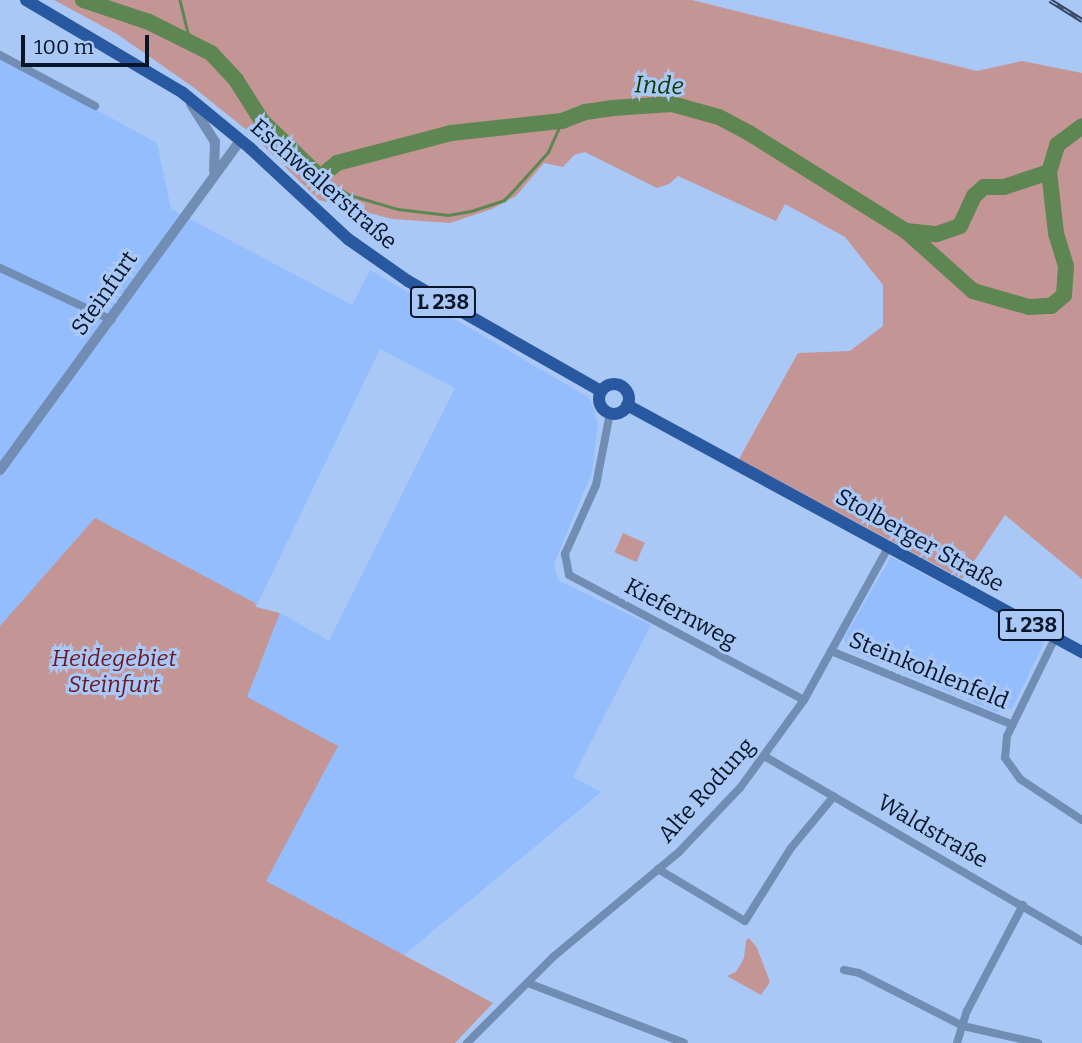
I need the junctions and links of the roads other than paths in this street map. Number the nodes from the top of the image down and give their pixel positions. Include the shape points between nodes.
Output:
1 (26, 0) edge
2 (0, 55) edge
3 (183, 93) junction
4 (95, 106) dead end
5 (241, 140) junction
6 (213, 176) junction
7 (0, 268) edge
8 (112, 320) junction
9 (601, 391) junction
10 (627, 405) junction
11 (610, 414) junction
12 (0, 470) edge
13 (888, 548) junction
14 (1055, 638) junction
15 (831, 651) junction
16 (1082, 652) edge
17 (804, 700) junction
18 (1013, 725) junction
19 (764, 756) junction
20 (834, 796) junction
21 (1082, 820) edge
22 (658, 869) junction
23 (1023, 905) junction
24 (1082, 941) edge
25 (844, 970) dead end
26 (528, 983) junction
27 (963, 1026) junction
28 (467, 1043) edge
29 (684, 1043) edge
30 (957, 1043) edge
31 (1038, 1043) edge

1 - 3 main road, Eschweilerstraße / L 238
2 - 4 street
3 - 5 main road, Eschweilerstraße / L 238
3 - 6 street via 215,142
5 - 6 street, Steinfurt
5 - 9 main road, Eschweilerstraße / L 238 via 348,239 398,274
6 - 8 street, Steinfurt
7 - 8 street
8 - 12 street, Steinfurt
9 - 10 main road, L 238 via 609,384 623,387
9 - 11 main road via 599,404
10 - 11 main road
10 - 13 main road, Stolberger Straße / L 238
11 - 17 street, Kiefernweg via 596,485 565,554 569,575
13 - 14 main road, Stolberger Straße / L 238
13 - 15 street, Alte Rodung
14 - 16 main road, Stolberger Straße / L 238
14 - 18 street
15 - 17 street, Alte Rodung
15 - 18 street, Steinkohlenfeld
17 - 19 street, Alte Rodung
18 - 21 street via 1004,750 1008,766
19 - 20 street, Waldstraße
19 - 22 street, Alte Rodung via 706,826
20 - 22 street via 791,848 745,920
20 - 23 street, Waldstraße
22 - 26 street, Alte Rodung
23 - 24 street, Waldstraße
23 - 27 street
25 - 27 street via 859,973
26 - 28 street, Alte Rodung
26 - 29 street
27 - 30 street
27 - 31 street

